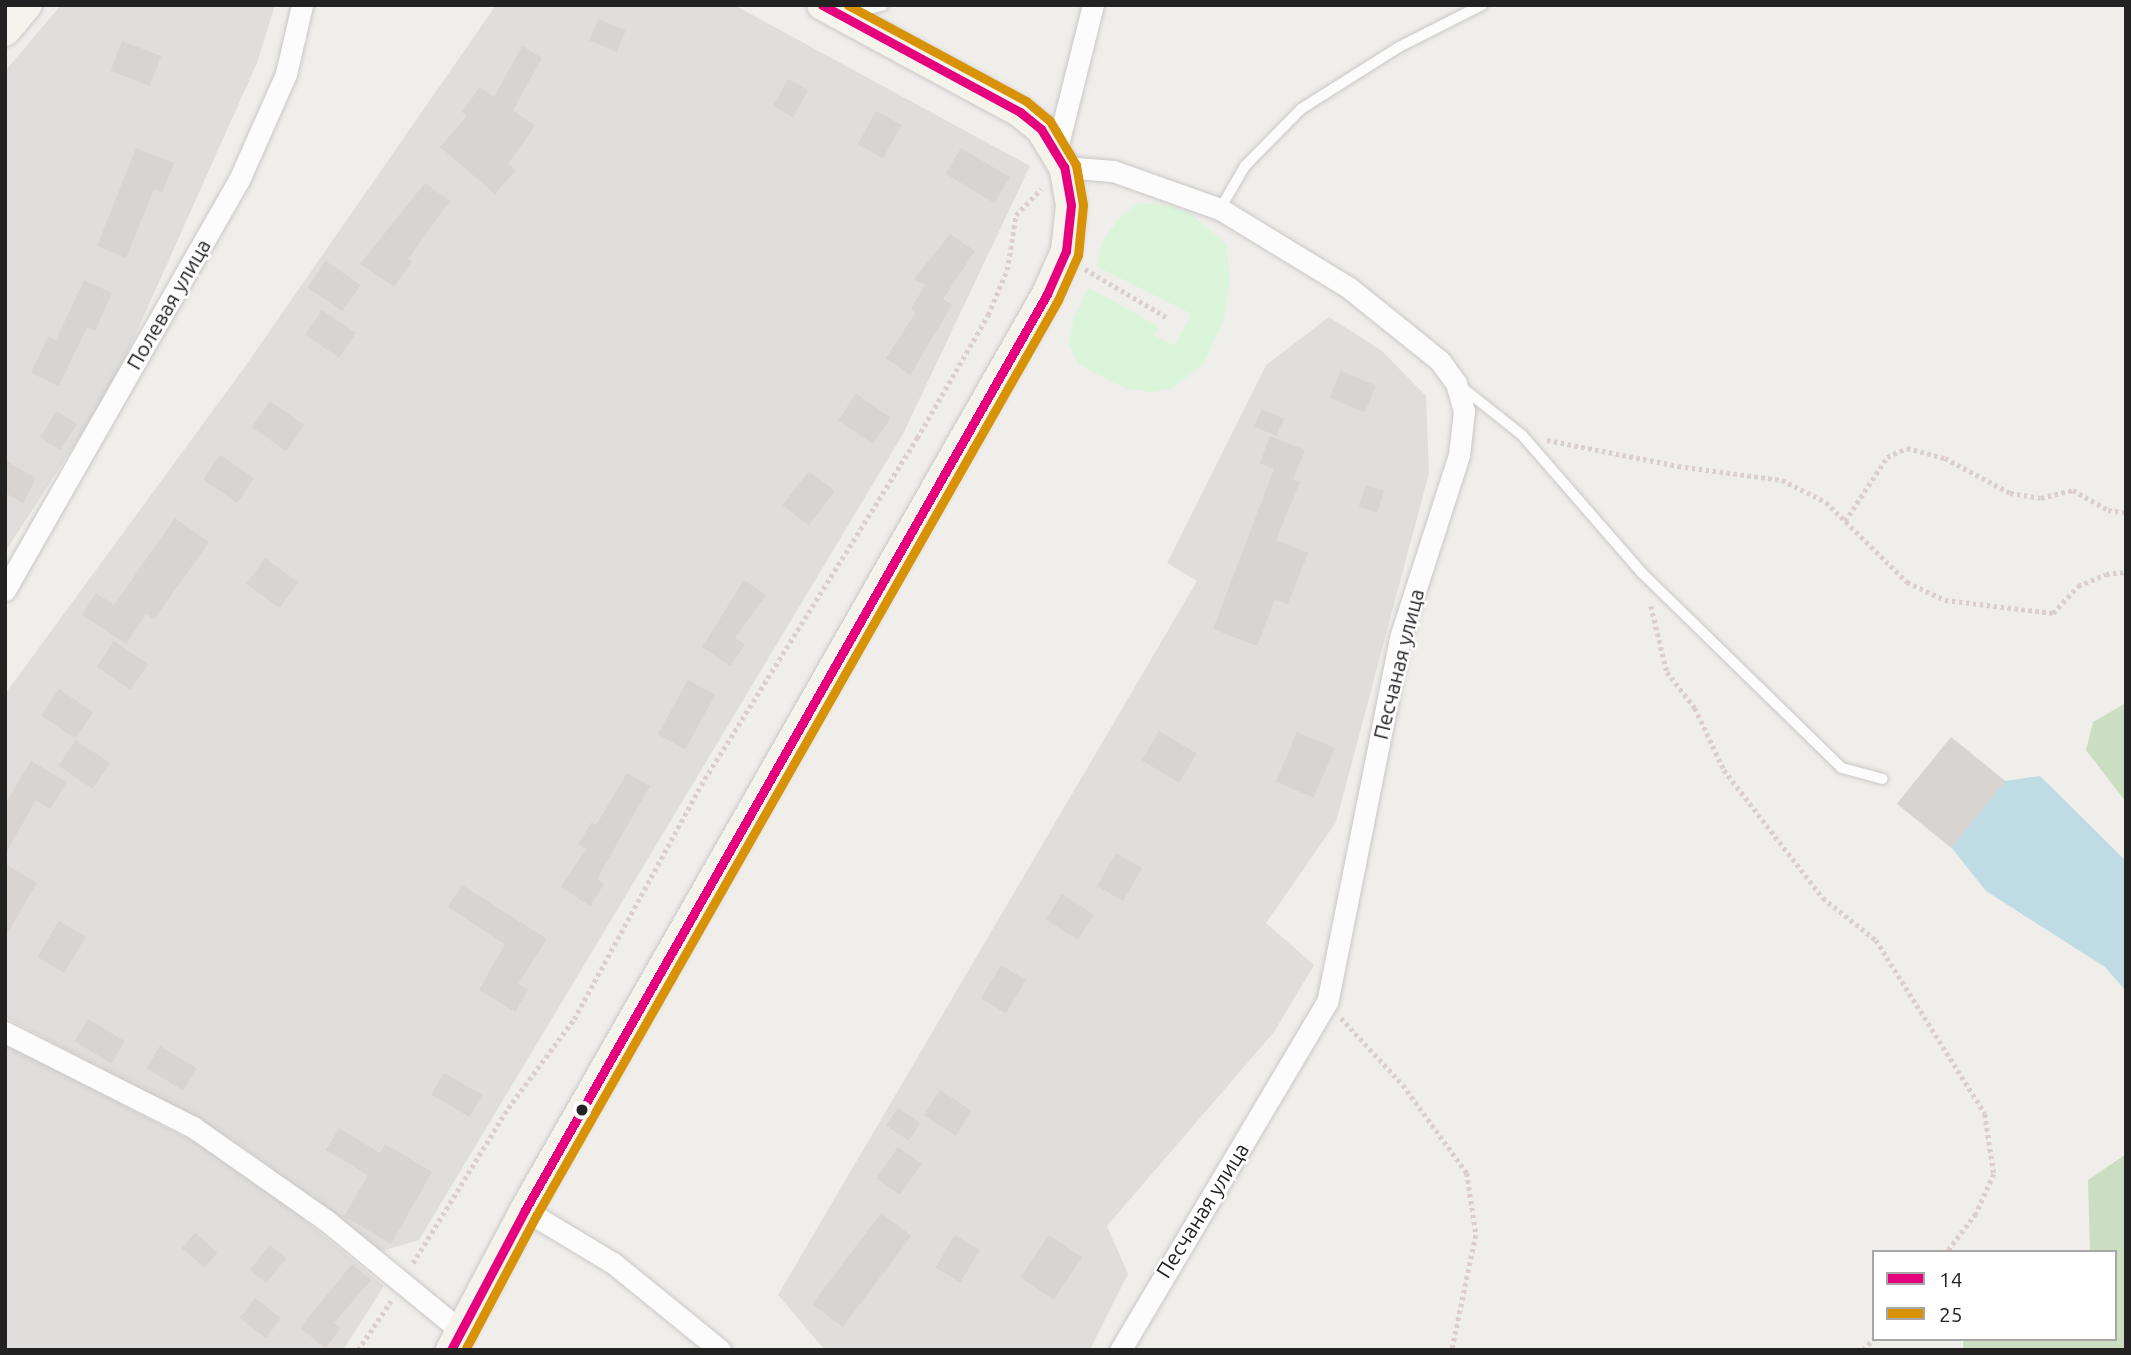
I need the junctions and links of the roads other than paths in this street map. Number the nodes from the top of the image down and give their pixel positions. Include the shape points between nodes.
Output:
1 (27, 5) edge
2 (302, 5) edge
3 (883, 5) edge
4 (1093, 5) edge
5 (1482, 5) edge
6 (832, 10) edge
7 (5, 31) edge
8 (1060, 160) junction
9 (1220, 209) junction
10 (1456, 383) junction
11 (5, 590) edge
12 (1883, 779) dead end
13 (5, 1032) edge
14 (525, 1210) junction
15 (456, 1340) edge
16 (720, 1350) edge
17 (1120, 1350) edge

1 - 7 street
2 - 11 street, Полевая улица via 286,74 239,180
3 - 6 lane
4 - 8 street
5 - 9 lane via 1399,47 1301,109 1245,166
6 - 8 street via 1020,112 1041,130
8 - 9 street, Песчаная улица via 1113,171
8 - 14 street via 1071,205 1063,256 1047,294
9 - 10 street, Песчаная улица via 1348,287 1440,361
10 - 12 lane via 1522,435 1642,573 1842,768
10 - 17 street, Песчаная улица via 1464,411 1459,455 1400,638 1327,1002
13 - 15 street via 193,1127 327,1221 401,1281
14 - 15 street
14 - 16 street via 613,1263

